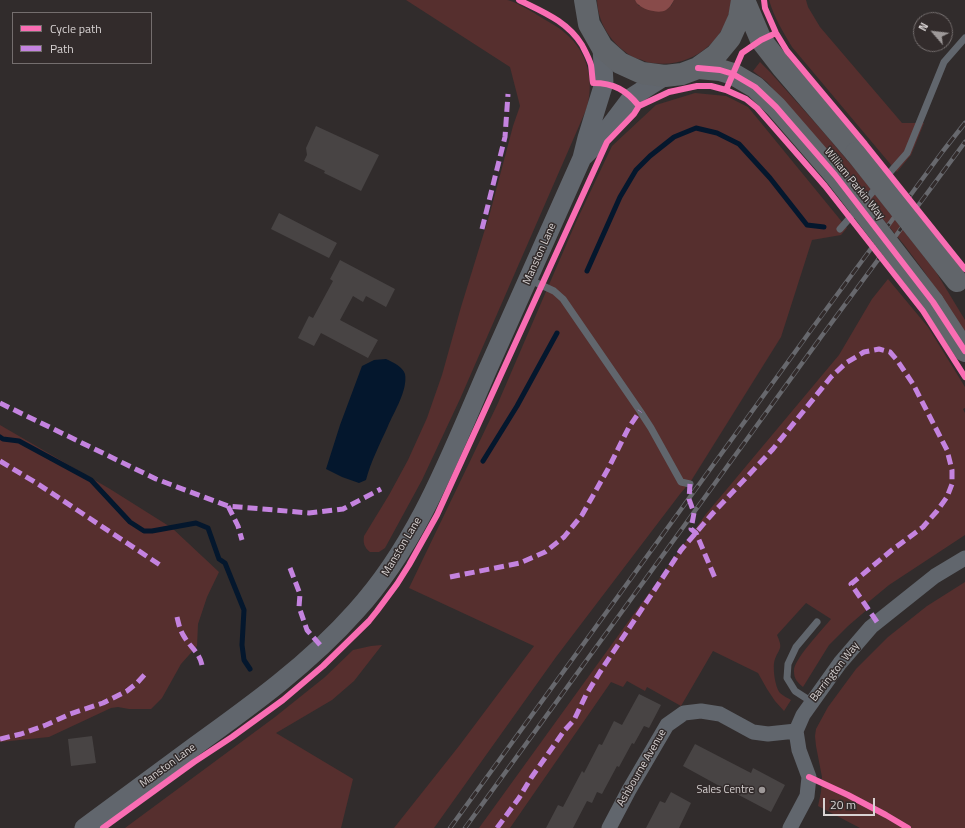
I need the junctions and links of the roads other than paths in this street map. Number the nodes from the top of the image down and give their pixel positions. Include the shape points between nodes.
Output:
1 (570, 0) edge
2 (585, 0) edge
3 (743, 0) edge
4 (589, 24) junction
5 (965, 38) edge
6 (602, 47) junction
7 (698, 68) junction
8 (666, 76) junction
9 (582, 158) junction
10 (840, 229) dead end
11 (528, 279) junction
12 (961, 285) edge
13 (965, 351) edge
14 (690, 484) dead end
15 (965, 558) edge
16 (817, 622) dead end
17 (812, 702) junction
18 (796, 731) junction
19 (84, 828) edge
20 (609, 828) edge
21 (790, 828) edge

1 - 4 highway
2 - 4 highway
3 - 7 highway via 740,18 730,38 716,55
3 - 12 highway, William Parkin Way, bridge via 761,40 782,68 856,153
4 - 6 highway
5 - 10 lane via 944,62 907,153
6 - 8 highway via 620,63 642,73
6 - 9 street, Manston Lane via 604,83
7 - 8 highway
7 - 13 highway, William Parkin Way, bridge via 733,74 755,86 776,107 835,175 934,302
8 - 9 street, Manston Lane via 632,97 598,142
9 - 11 street, Manston Lane
11 - 14 lane via 563,298 651,428 680,482
11 - 19 street, Manston Lane via 438,483 397,558 381,581 322,647 274,688
15 - 17 street, Barrington Way via 935,576 871,627 840,663
16 - 17 lane via 796,647 788,664 787,678 795,691
17 - 18 street, Barrington Way
18 - 20 street, Ashbourne Avenue via 768,734 753,732 720,714 701,711 684,714 667,725
18 - 21 street via 799,750 809,777 807,796

